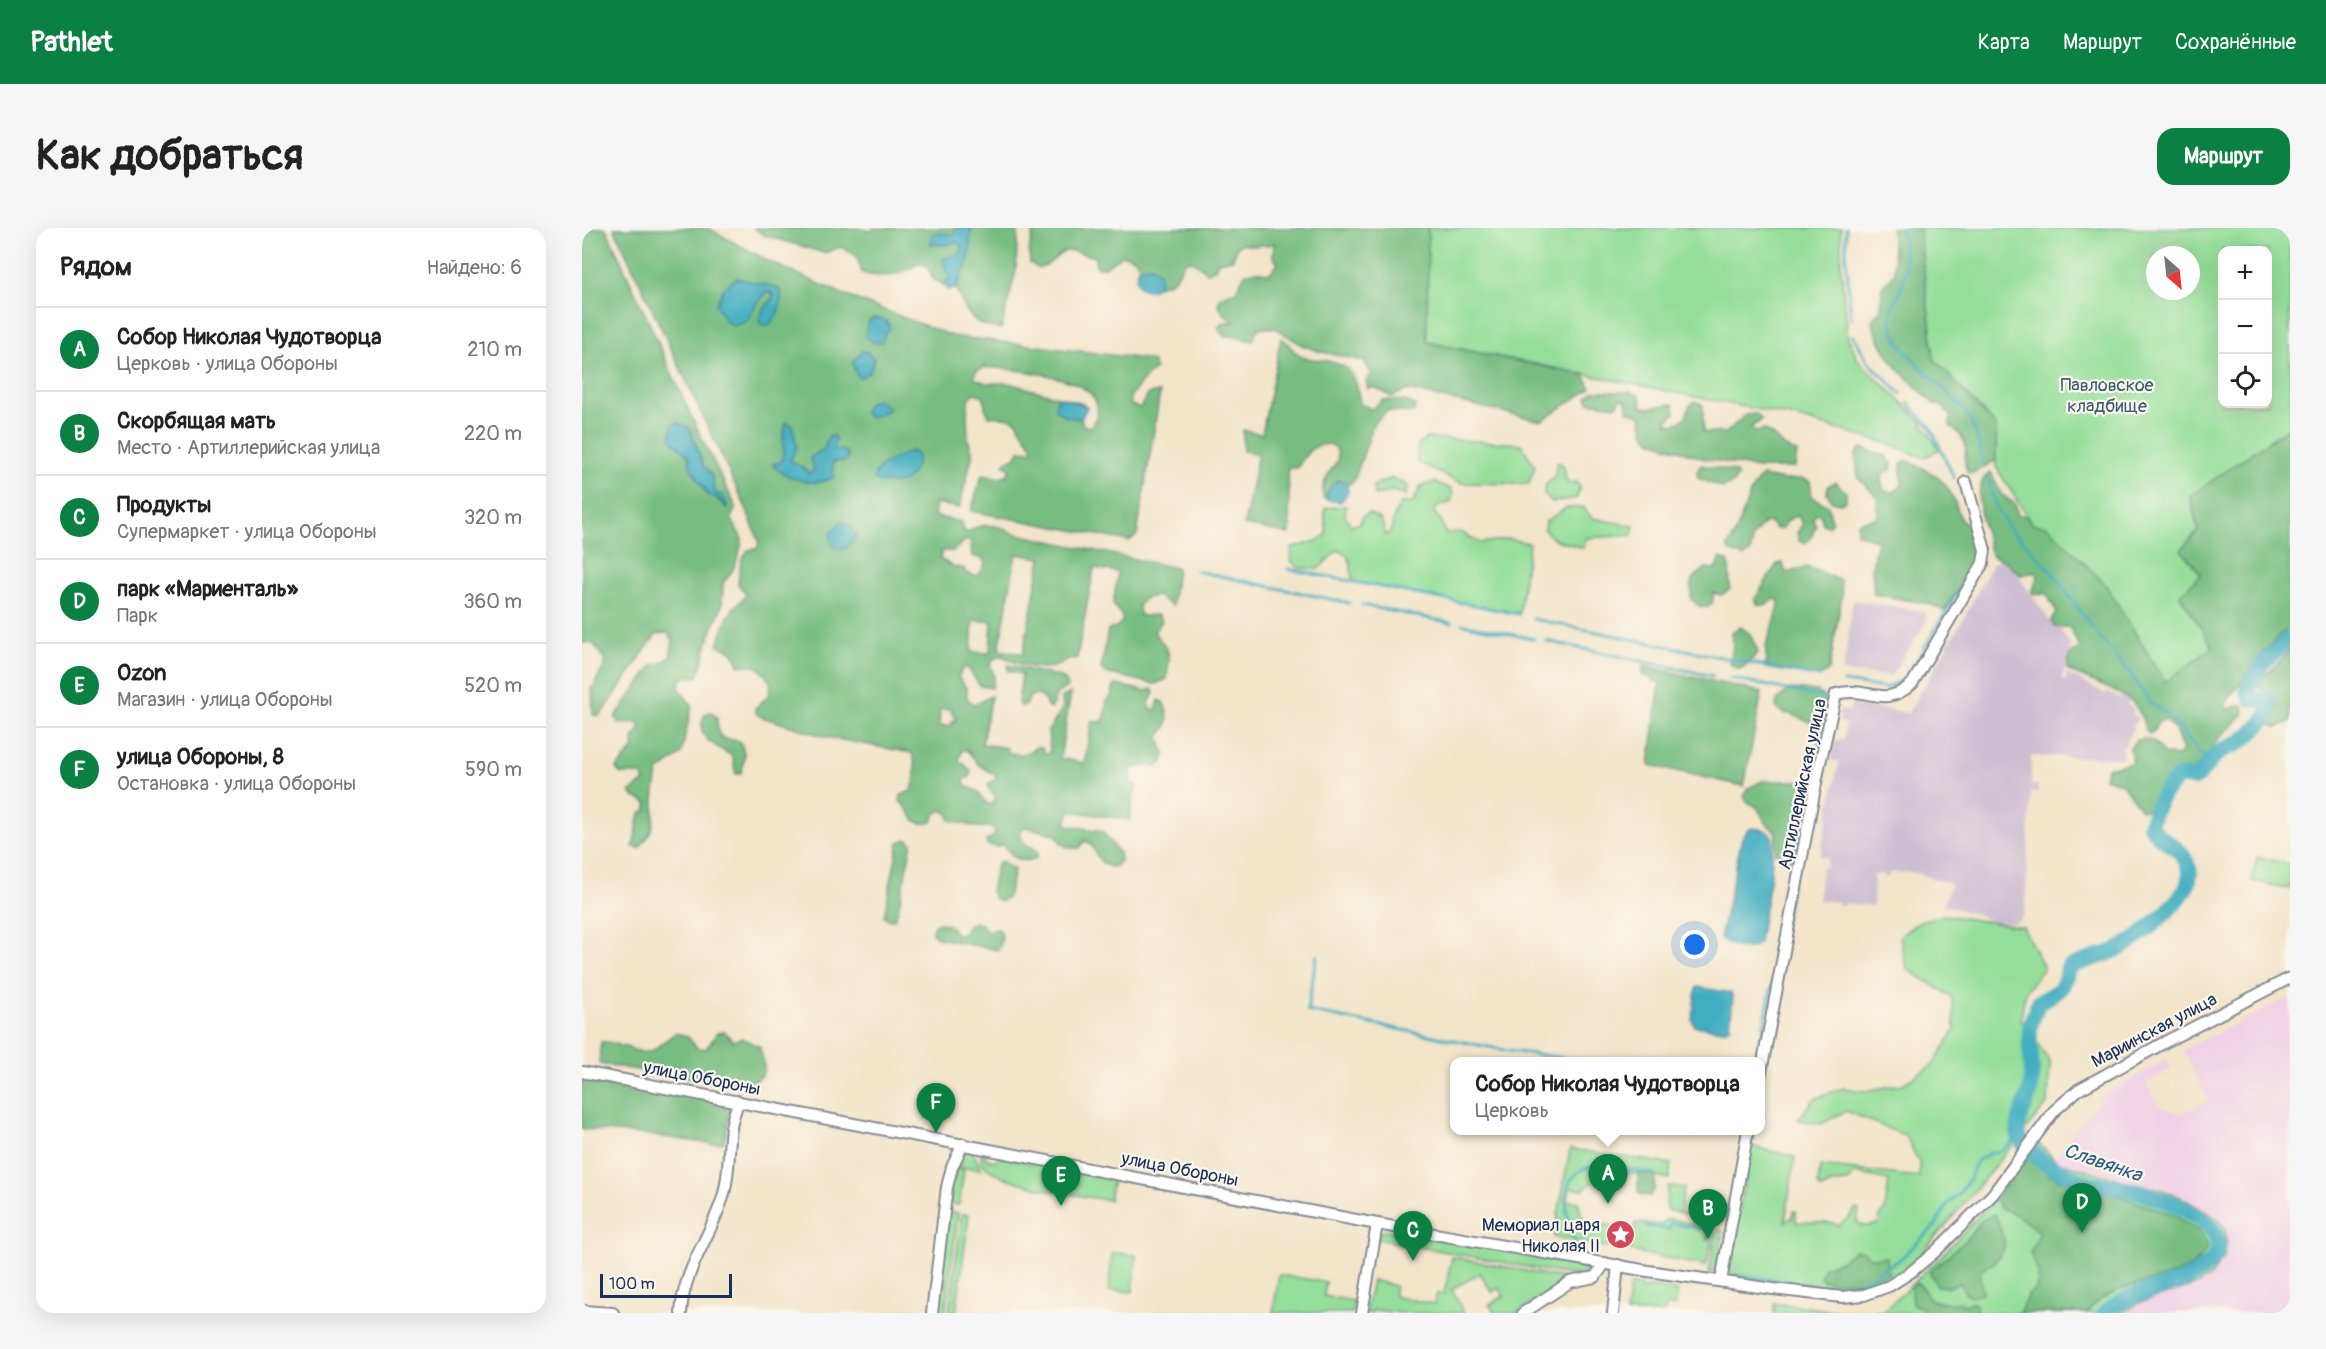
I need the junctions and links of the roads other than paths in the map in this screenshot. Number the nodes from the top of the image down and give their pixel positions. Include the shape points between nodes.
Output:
1 (1966, 482) dead end
2 (2290, 978) edge
3 (1764, 1057) edge
4 (582, 1072) edge
5 (738, 1101) junction
6 (1747, 1135) edge
7 (963, 1144) junction
8 (1377, 1224) junction
9 (1605, 1263) junction
10 (1618, 1265) junction
11 (1721, 1281) junction
12 (1773, 1289) joint
13 (582, 1311) edge
14 (613, 1313) edge
15 (681, 1313) edge
16 (932, 1313) edge
17 (1362, 1313) edge
18 (1523, 1313) edge
19 (1613, 1313) edge

1 - 3 street, Артиллерийская улица via 1985,550 1983,563 1912,684 1891,697 1848,691 1836,694
2 - 12 street, Мариинская улица via 2096,1079 2066,1099 1993,1194 1902,1279 1864,1295 1842,1297
4 - 5 street, улица Обороны
5 - 7 street, улица Обороны
5 - 15 street via 724,1192 689,1277
6 - 11 street
7 - 8 street, улица Обороны
7 - 16 street via 947,1187
8 - 9 street, улица Обороны
8 - 17 street
9 - 10 street, улица Обороны
9 - 18 street via 1595,1277 1570,1282
10 - 11 street, улица Обороны
10 - 19 street
11 - 12 street, улица Обороны
13 - 14 street

